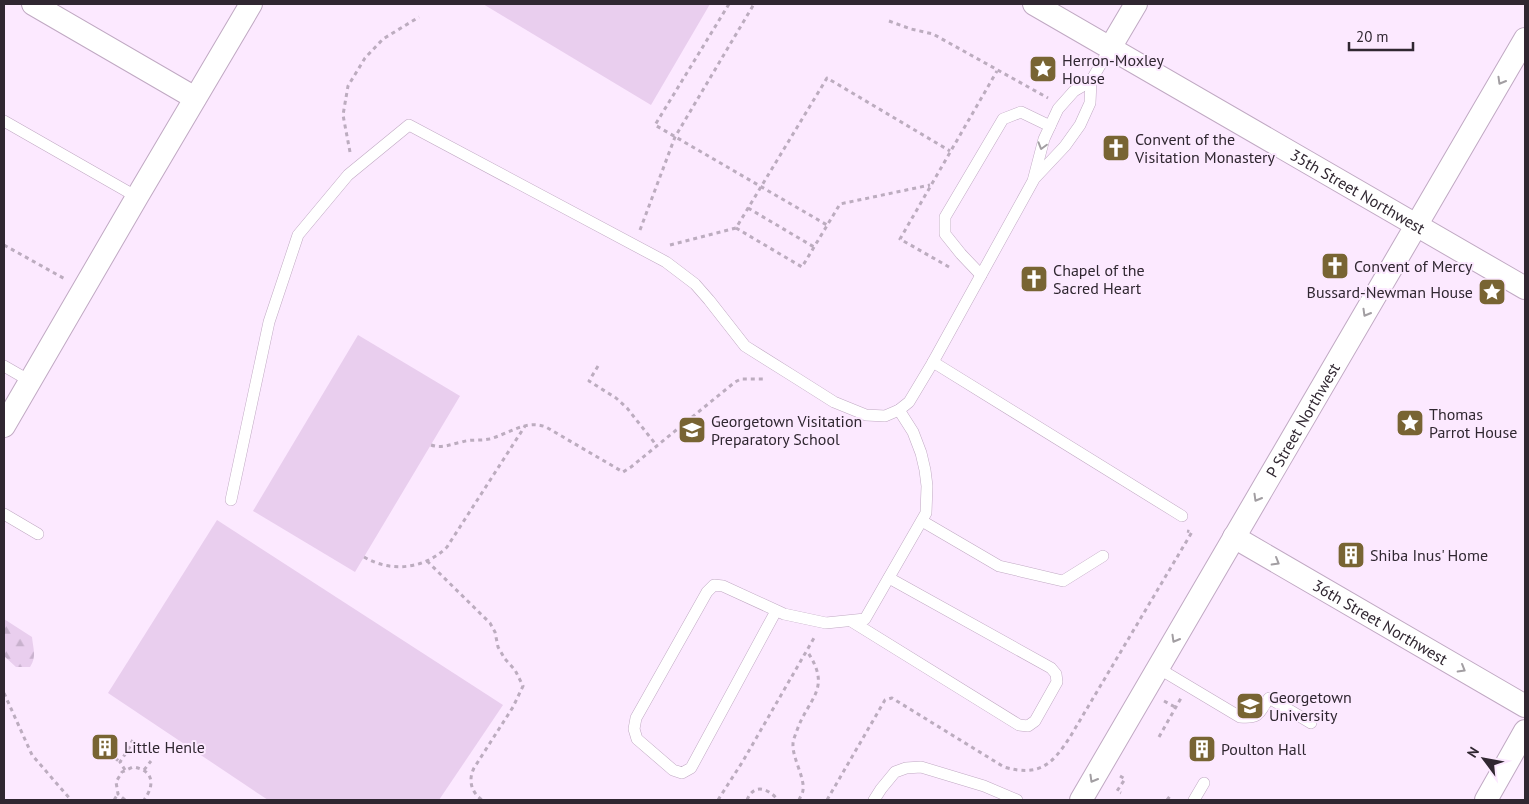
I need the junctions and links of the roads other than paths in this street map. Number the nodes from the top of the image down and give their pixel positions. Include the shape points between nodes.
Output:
1 (33, 4) edge
2 (251, 4) edge
3 (1034, 4) edge
4 (1136, 4) edge
5 (1525, 39) edge
6 (1110, 48) junction
7 (1091, 81) junction
8 (195, 98) junction
9 (4, 121) edge
10 (1050, 126) junction
11 (1033, 181) junction
12 (137, 197) junction
13 (1417, 225) junction
14 (981, 275) junction
15 (1525, 288) edge
16 (933, 362) junction
17 (4, 366) edge
18 (30, 381) junction
19 (899, 410) junction
20 (4, 426) edge
21 (231, 500) dead end
22 (4, 514) edge
23 (1182, 516) road end
24 (922, 521) junction
25 (38, 534) dead end
26 (1234, 537) junction
27 (1103, 556) dead end
28 (889, 578) junction
29 (776, 611) junction
30 (852, 621) junction
31 (1158, 668) junction
32 (1525, 706) edge
33 (1311, 723) dead end
34 (1525, 731) edge
35 (1204, 783) dead end
36 (874, 800) edge
37 (1017, 800) edge
38 (1081, 800) edge
39 (1194, 800) edge
40 (1486, 800) edge

1 - 8 street
2 - 8 street
3 - 6 street, 35th Street Northwest
4 - 6 street
5 -> 13 street, P Street Northwest
6 - 7 lane
6 - 13 street, 35th Street Northwest
7 - 10 lane via 1074,90 1058,109
7 - 11 lane via 1090,103 1080,125
8 - 12 street
9 - 12 lane
10 -> 11 lane
10 - 14 lane via 1021,112 1003,119 945,217 945,234
11 - 14 lane
12 - 18 street
13 - 15 street, 35th Street Northwest
13 -> 26 street, P Street Northwest
14 - 16 lane
16 - 19 lane via 909,402
16 - 23 lane
17 - 18 lane
18 - 20 street
19 - 21 lane via 885,416 866,415 834,402 745,346 695,284 666,262 409,126 348,175 298,235 269,322
19 - 24 lane via 913,432 925,470 926,513
22 - 25 lane
24 - 27 lane via 999,566 1063,581
24 - 28 lane
26 -> 31 street, P Street Northwest
26 -> 32 street, 36th Street Northwest
28 - 30 lane via 865,619
28 - 30 lane via 1051,668 1057,682 1035,721 1028,726 1019,725
29 - 29 lane via 723,586 714,585 707,592 636,718 634,729 637,739 673,770 682,773 691,768
29 - 30 lane via 826,623
31 - 33 lane via 1240,717 1258,716 1269,698
31 -> 38 street, P Street Northwest
34 - 40 street
35 - 39 lane
36 - 37 lane via 896,772 920,767 984,786

